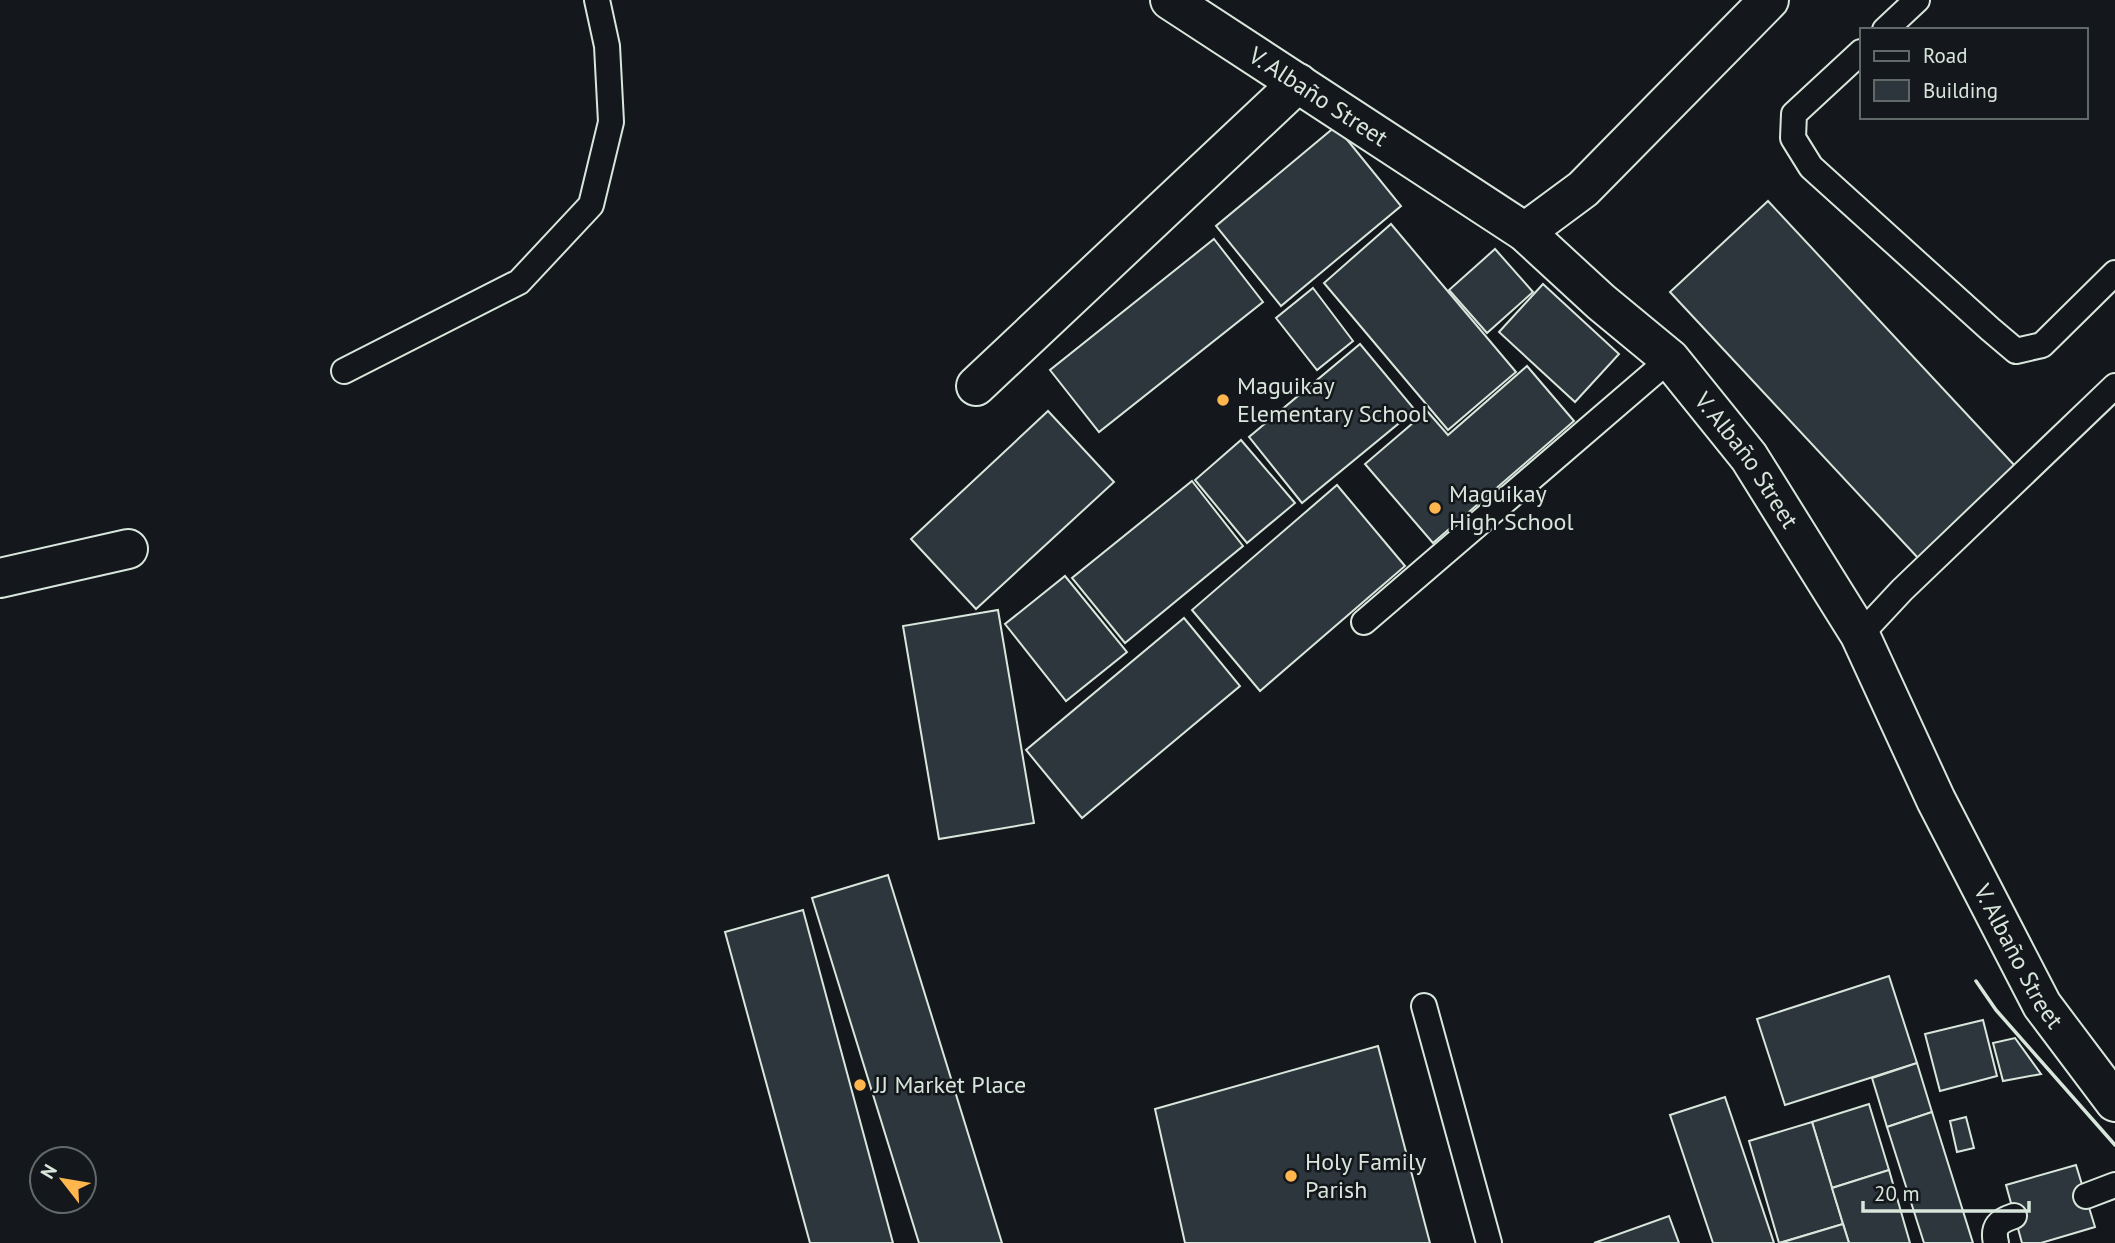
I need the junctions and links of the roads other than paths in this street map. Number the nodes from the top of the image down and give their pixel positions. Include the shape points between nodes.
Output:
1 (597, 0) edge
2 (1170, 0) edge
3 (1769, 0) edge
4 (1917, 0) edge
5 (1887, 28) edge
6 (1860, 53) edge
7 (1298, 83) junction
8 (1525, 232) junction
9 (2115, 273) edge
10 (1670, 359) junction
11 (344, 371) dead end
12 (976, 386) dead end
13 (2115, 386) edge
14 (128, 549) dead end
15 (0, 578) edge
16 (1364, 622) dead end
17 (1860, 635) junction
18 (1423, 1006) dead end
19 (2115, 1102) edge
20 (2115, 1185) edge
21 (2086, 1196) dead end
22 (2014, 1216) dead end
23 (1489, 1243) edge
24 (1996, 1243) edge

1 - 11 lane via 607,46 611,122 591,205 519,282
2 - 7 street, V. Albaño Street
3 - 8 street via 1583,189
4 - 5 lane
6 - 9 lane via 1794,114 1793,138 1811,167 1990,329 2016,351 2042,345
7 - 8 street, V. Albaño Street
7 - 12 street
8 - 10 street, V. Albaño Street
10 - 16 lane
10 - 17 street, V. Albaño Street via 1749,457
13 - 17 lane
14 - 15 street
17 - 19 street, V. Albaño Street via 1936,800 2042,1005
18 - 23 lane
20 - 21 lane
22 - 24 lane via 1996,1226

